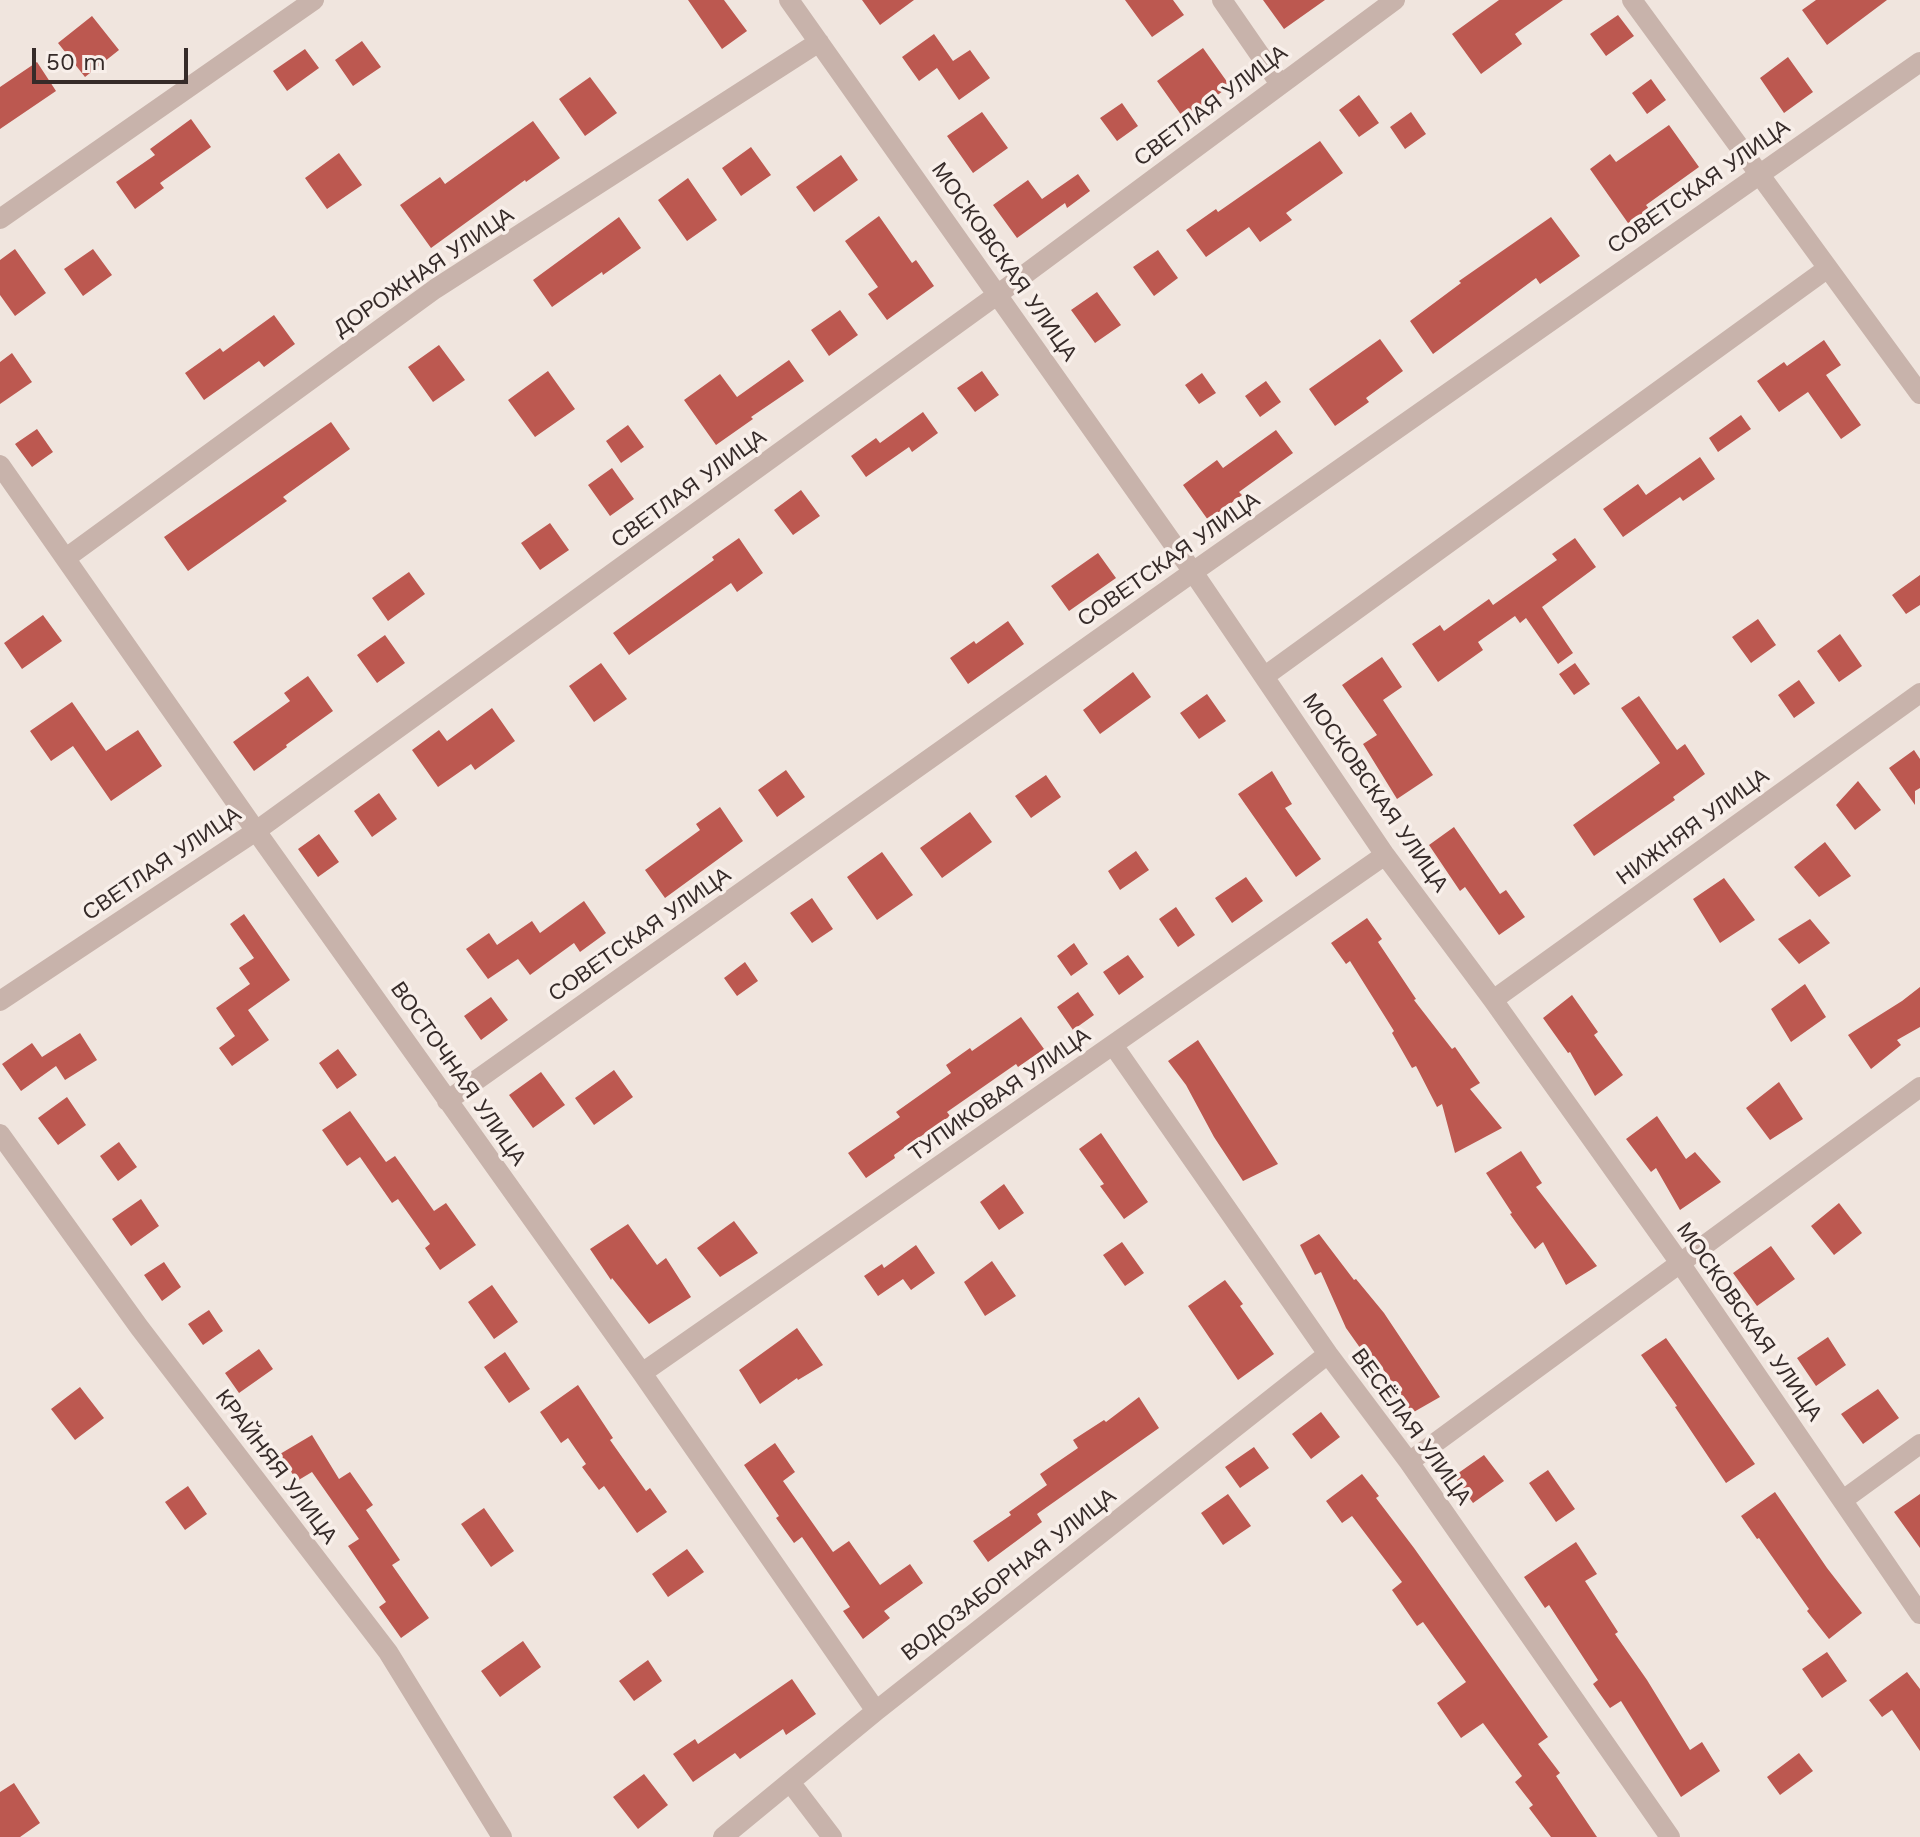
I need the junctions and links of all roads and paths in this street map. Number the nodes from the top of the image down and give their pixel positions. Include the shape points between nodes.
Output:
1 (314, 0) edge
2 (789, 0) edge
3 (1222, 0) edge
4 (1395, 0) edge
5 (1632, 0) edge
6 (819, 42) junction
7 (1920, 62) edge
8 (1280, 84) junction
9 (1759, 174) junction
10 (0, 219) edge
11 (1828, 268) junction
12 (997, 295) junction
13 (1920, 394) edge
14 (0, 465) edge
15 (66, 558) junction
16 (1193, 572) junction
17 (1265, 676) junction
18 (1920, 693) edge
19 (256, 831) junction
20 (1385, 855) junction
21 (1493, 1000) junction
22 (0, 1001) edge
23 (1113, 1045) junction
24 (1920, 1087) edge
25 (447, 1101) junction
26 (0, 1134) edge
27 (1680, 1263) junction
28 (1328, 1354) junction
29 (642, 1373) junction
30 (1920, 1444) edge
31 (1409, 1462) junction
32 (1843, 1500) junction
33 (1920, 1614) edge
34 (876, 1711) junction
35 (790, 1782) junction
36 (502, 1837) edge
37 (723, 1837) edge
38 (832, 1837) edge
39 (1670, 1837) edge

1 - 10 street
2 - 6 street, МОСКОВСКАЯ УЛИЦА
3 - 8 street
4 - 8 street, СВЕТЛАЯ УЛИЦА
5 - 9 street
6 - 12 street, МОСКОВСКАЯ УЛИЦА
6 - 15 street, ДОРОЖНАЯ УЛИЦА via 435,289
7 - 9 street, СОВЕТСКАЯ УЛИЦА
8 - 12 street, СВЕТЛАЯ УЛИЦА
9 - 11 street
9 - 16 street, СОВЕТСКАЯ УЛИЦА
11 - 13 street
11 - 17 street
12 - 16 street, МОСКОВСКАЯ УЛИЦА
12 - 19 street, СВЕТЛАЯ УЛИЦА
14 - 15 street, ВОСТОЧНАЯ УЛИЦА
15 - 19 street, ВОСТОЧНАЯ УЛИЦА
16 - 17 street, МОСКОВСКАЯ УЛИЦА
16 - 25 street, СОВЕТСКАЯ УЛИЦА
17 - 20 street, МОСКОВСКАЯ УЛИЦА
18 - 21 street, НИЖНЯЯ УЛИЦА
19 - 22 street, СВЕТЛАЯ УЛИЦА
19 - 25 street, ВОСТОЧНАЯ УЛИЦА
20 - 21 street, МОСКОВСКАЯ УЛИЦА
20 - 23 street, ТУПИКОВАЯ УЛИЦА
21 - 27 street, МОСКОВСКАЯ УЛИЦА
23 - 28 street, ВЕСЁЛАЯ УЛИЦА
23 - 29 street, ТУПИКОВАЯ УЛИЦА
24 - 27 street
25 - 29 street, ВОСТОЧНАЯ УЛИЦА
26 - 36 street, КРАЙНЯЯ УЛИЦА via 139,1327 388,1652
27 - 31 street
27 - 32 street, МОСКОВСКАЯ УЛИЦА
28 - 31 street, ВЕСЁЛАЯ УЛИЦА
28 - 34 street, ВОДОЗАБОРНАЯ УЛИЦА
29 - 34 street, ВОСТОЧНАЯ УЛИЦА
30 - 32 street
31 - 39 street, ВЕСЁЛАЯ УЛИЦА
32 - 33 street, МОСКОВСКАЯ УЛИЦА
34 - 35 street, ВОДОЗАБОРНАЯ УЛИЦА
35 - 37 street, ВОДОЗАБОРНАЯ УЛИЦА
35 - 38 street

